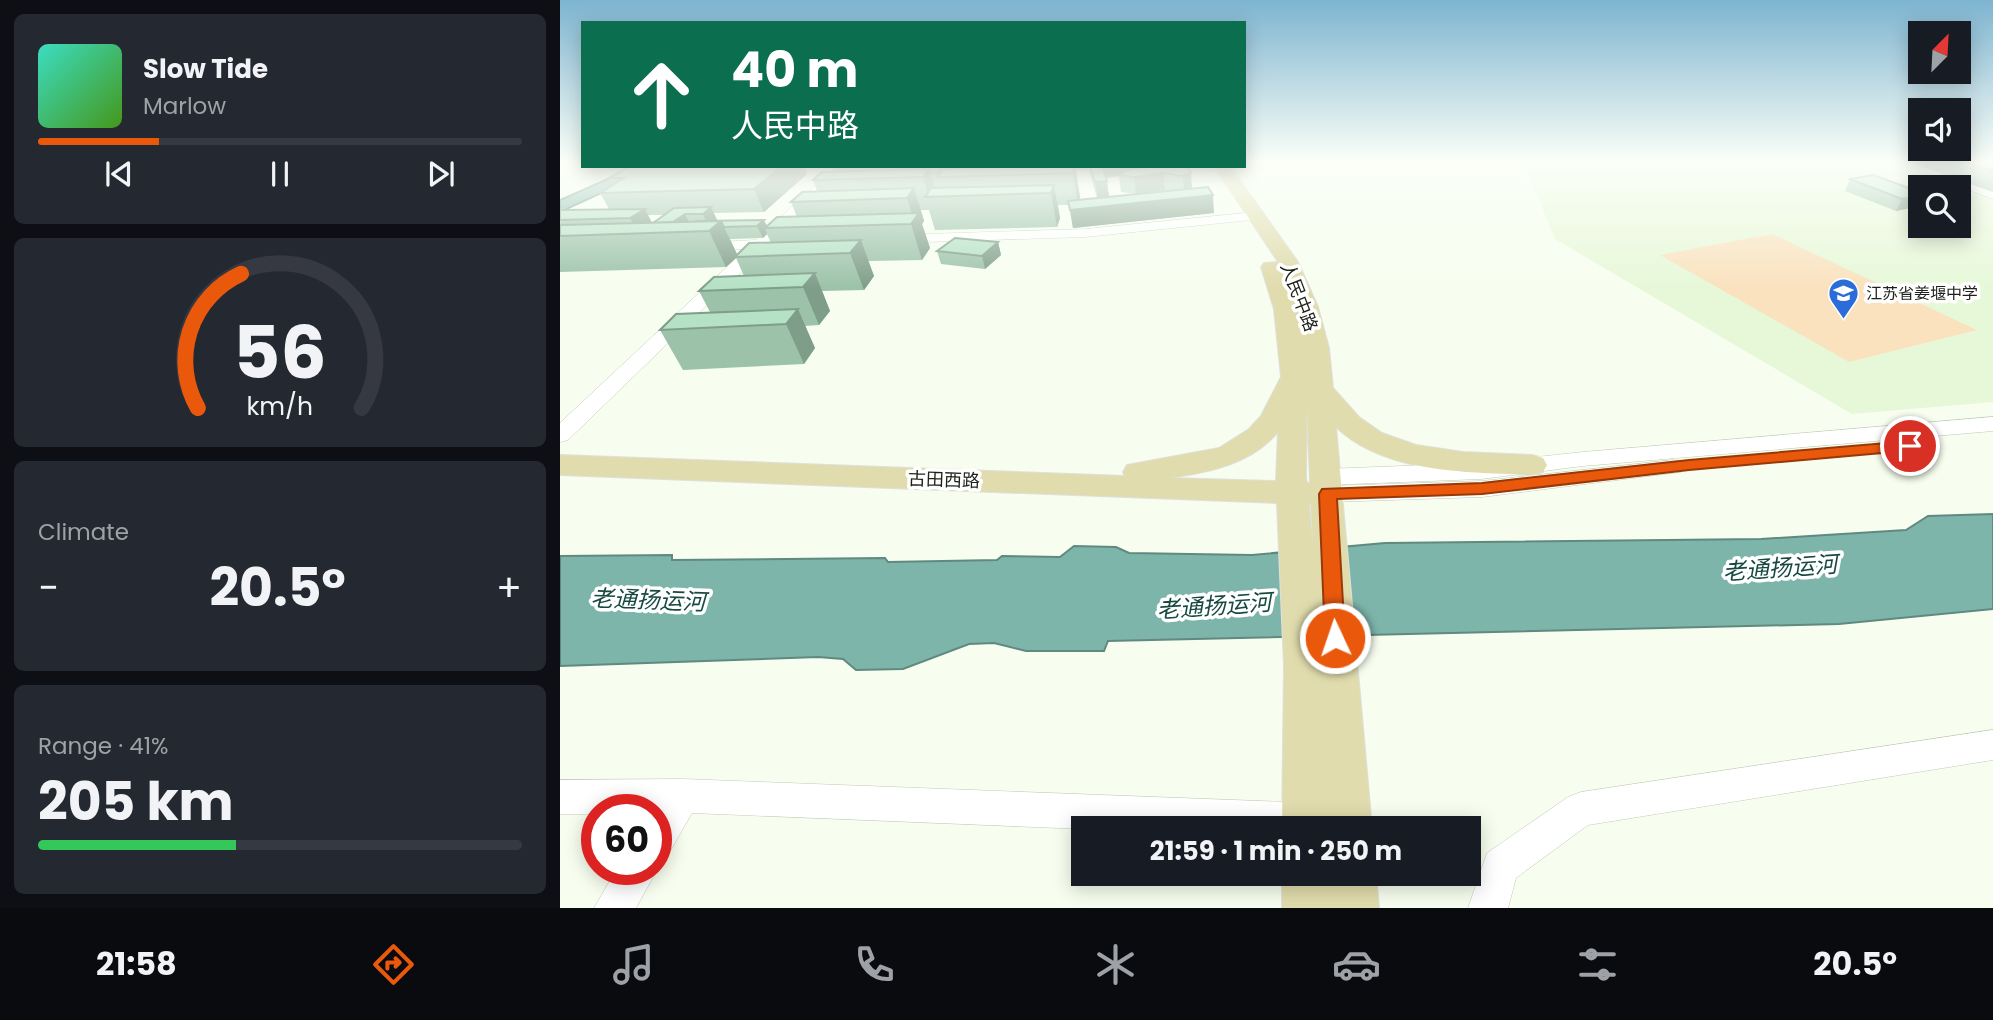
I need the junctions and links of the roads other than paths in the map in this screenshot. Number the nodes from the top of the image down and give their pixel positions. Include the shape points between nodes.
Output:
1 (805, 203) edge
2 (1240, 203) edge
3 (1249, 217) junction
4 (876, 240) edge
5 (792, 243) edge
6 (764, 244) junction
7 (682, 247) edge
8 (1307, 384) junction
9 (1993, 424) edge
10 (560, 435) edge
11 (1993, 439) edge
12 (560, 448) edge
13 (560, 465) edge
14 (1532, 465) junction
15 (1138, 472) junction
16 (1327, 485) junction
17 (1302, 508) junction
18 (1993, 745) edge
19 (683, 796) junction
20 (560, 797) edge
21 (672, 814) edge
22 (1160, 816) edge
23 (1327, 816) edge
24 (629, 885) edge
25 (1307, 886) edge
26 (1351, 886) edge
27 (614, 908) edge
28 (1308, 908) edge
29 (1353, 908) edge
30 (1488, 908) edge

1 - 6 street
2 - 3 main road, 人民中路
3 - 4 street via 1085,233
3 - 8 main road, 人民中路 via 1272,268
5 - 6 street
6 - 7 street
6 - 10 street
8 - 14 main road via 1353,427 1388,446 1452,460
8 - 15 main road via 1255,442 1226,458
8 - 16 main road, 人民中路
8 - 17 main road, 人民中路
9 - 14 street
11 - 16 street via 1689,465 1482,489
12 - 15 main road, 古田西路
13 - 17 main road, 古田西路
14 - 16 street
15 - 17 main road, 古田西路
16 - 17 main road, 古田西路
17 - 23 main road, 人民中路 via 1320,666
18 - 30 street via 1581,809 1500,866
19 - 20 street
19 - 21 street
19 - 22 street
24 - 27 street
25 - 28 main road
26 - 29 main road

